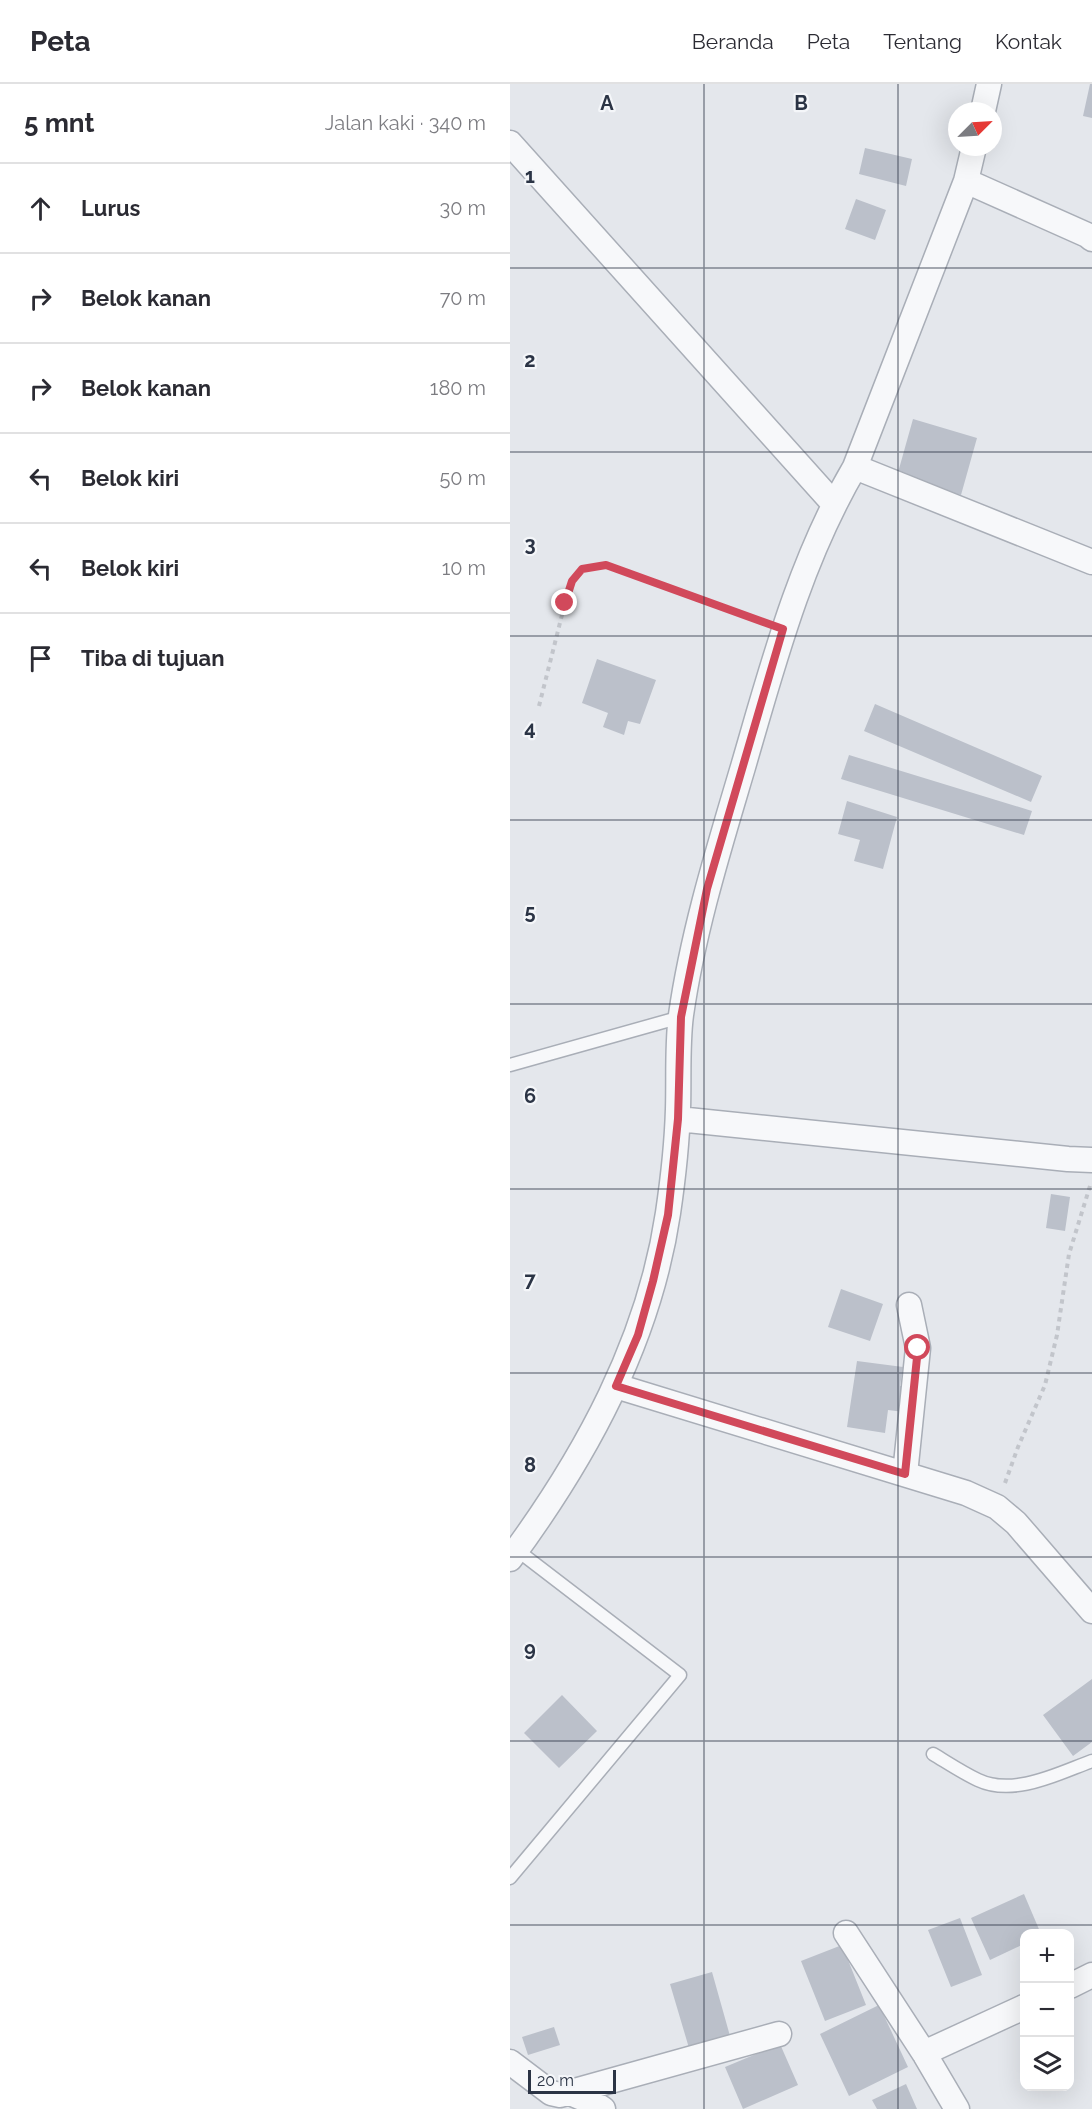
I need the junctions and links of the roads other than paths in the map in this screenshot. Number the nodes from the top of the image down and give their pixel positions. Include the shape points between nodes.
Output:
1 (989, 84) edge
2 (985, 102) edge
3 (510, 143) edge
4 (972, 156) edge
5 (966, 181) junction
6 (1092, 239) edge
7 (855, 467) junction
8 (834, 504) junction
9 (1092, 562) edge
10 (681, 1017) junction
11 (510, 1065) edge
12 (678, 1119) junction
13 (1092, 1160) edge
14 (909, 1305) dead end
15 (616, 1386) junction
16 (905, 1474) junction
17 (513, 1555) edge
18 (1092, 1611) edge
19 (933, 1754) dead end
20 (1092, 1761) edge
21 (510, 1878) edge
22 (846, 1933) dead end
23 (1092, 1975) edge
24 (1074, 1984) edge
25 (1020, 2009) edge
26 (778, 2034) dead end
27 (924, 2054) junction
28 (510, 2062) edge
29 (570, 2093) junction
30 (603, 2109) edge
31 (957, 2109) edge

1 - 2 street
3 - 8 street
4 - 5 street
5 - 6 street
5 - 7 street
7 - 8 street
7 - 9 street
8 - 10 street via 783,629 707,889
10 - 11 lane
10 - 12 street
12 - 13 street
12 - 15 street via 668,1215 656,1270 638,1335
14 - 16 street via 918,1348
15 - 16 street
15 - 17 street via 582,1452
16 - 18 street via 997,1507 1036,1544
17 - 21 lane via 680,1675
19 - 20 lane via 980,1781 1000,1786 1050,1777
22 - 27 street
23 - 24 street
25 - 27 street
26 - 29 street
27 - 31 street
28 - 29 street via 551,2093
29 - 30 street

